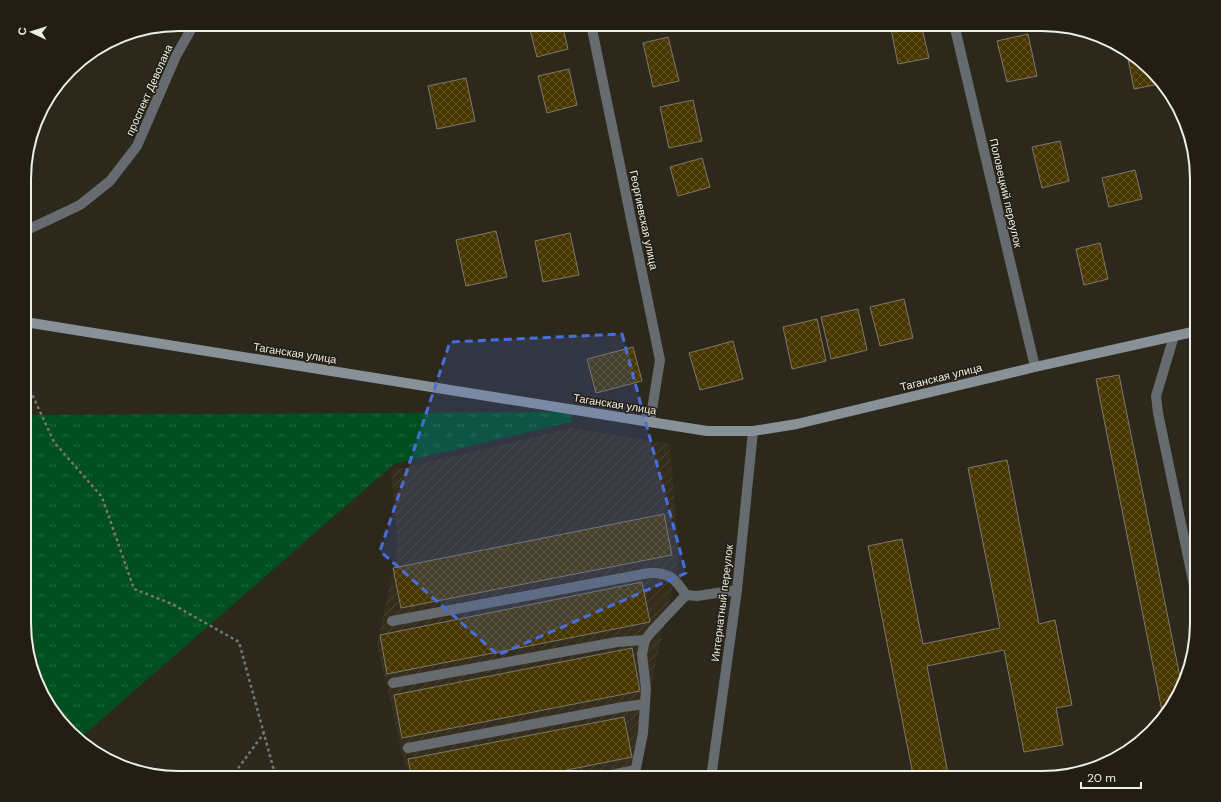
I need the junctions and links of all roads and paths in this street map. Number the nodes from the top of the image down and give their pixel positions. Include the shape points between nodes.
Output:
1 (190, 31) edge
2 (592, 31) edge
3 (956, 31) edge
4 (31, 228) edge
5 (31, 323) edge
6 (1190, 333) edge
7 (1174, 336) junction
8 (1035, 367) junction
9 (31, 392) edge
10 (650, 422) junction
11 (753, 432) junction
12 (1190, 566) edge
13 (737, 590) junction
14 (686, 595) junction
15 (392, 621) dead end
16 (645, 640) junction
17 (393, 683) dead end
18 (645, 704) junction
19 (264, 733) junction
20 (408, 748) dead end
21 (236, 771) edge
22 (274, 771) edge
23 (635, 771) edge
24 (712, 771) edge

1 - 4 street, проспект Деволана via 176,56 137,146 110,181 80,205
2 - 10 street, Георгиевская улица via 660,360
3 - 8 street, Половецкий переулок
5 - 10 street, Таганская улица
6 - 7 street, Таганская улица
7 - 8 street, Таганская улица
7 - 12 street via 1156,396
8 - 11 street, Таганская улица via 797,424
9 - 19 path via 54,442 102,497 134,590 172,604 238,642
10 - 11 street, Таганская улица via 707,431
11 - 13 street, Интернатный переулок
13 - 14 street via 697,596
13 - 24 street, Интернатный переулок
14 - 15 street via 669,575 660,572
14 - 16 street
16 - 17 street via 617,642
16 - 18 street via 642,654
18 - 20 street
18 - 23 street via 643,733
19 - 21 path
19 - 22 path

